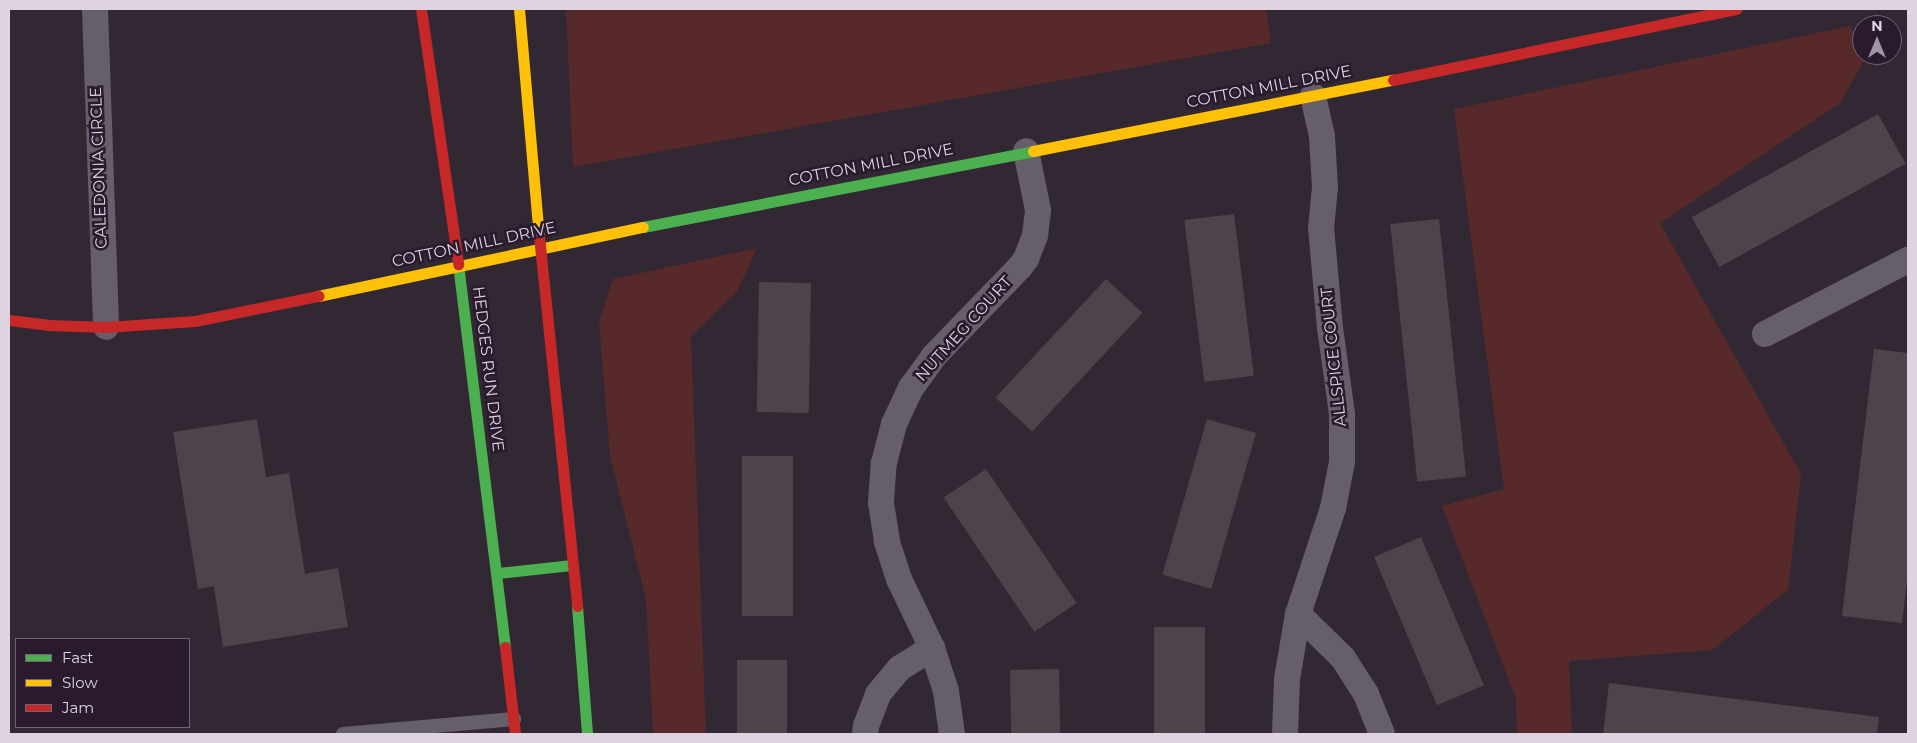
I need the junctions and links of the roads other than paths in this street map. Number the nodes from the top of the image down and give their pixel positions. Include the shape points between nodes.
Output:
1 (95, 9) edge
2 (421, 9) edge
3 (520, 9) edge
4 (1738, 9) edge
5 (1313, 96) junction
6 (1026, 151) junction
7 (540, 247) junction
8 (1908, 260) edge
9 (458, 264) junction
10 (9, 320) edge
11 (106, 327) junction
12 (1765, 334) dead end
13 (572, 565) junction
14 (498, 572) junction
15 (1298, 614) junction
16 (932, 648) junction
17 (514, 719) junction
18 (418, 731) edge
19 (343, 734) edge
20 (515, 734) edge
21 (587, 734) edge
22 (865, 734) edge
23 (952, 734) edge
24 (1285, 734) edge
25 (1382, 734) edge

1 - 11 street, CALEDONIA CIRCLE
2 - 9 street, HEDGES RUN DRIVE
3 - 7 street
4 - 5 street, COTTON MILL DRIVE
5 - 6 street, COTTON MILL DRIVE
5 - 15 street, ALLSPICE COURT via 1322,136 1325,187 1321,228 1342,414 1342,462 1334,508
6 - 7 street, COTTON MILL DRIVE
6 - 16 street, NUTMEG COURT via 1038,210 1036,235 1026,258 934,356 911,388 894,424 884,463 881,502 887,542
7 - 9 street, COTTON MILL DRIVE
7 - 13 street
8 - 12 street
9 - 11 street, COTTON MILL DRIVE via 196,321
9 - 14 street, HEDGES RUN DRIVE
10 - 11 street, COTTON MILL DRIVE
13 - 14 street
13 - 21 street
14 - 17 street, HEDGES RUN DRIVE
15 - 24 street, ALLSPICE COURT via 1287,679
15 - 25 street via 1343,658 1366,694
16 - 22 street via 900,668 878,694
16 - 23 street, NUTMEG COURT via 946,691
17 - 18 lane
17 - 20 street, HEDGES RUN DRIVE
18 - 19 lane

